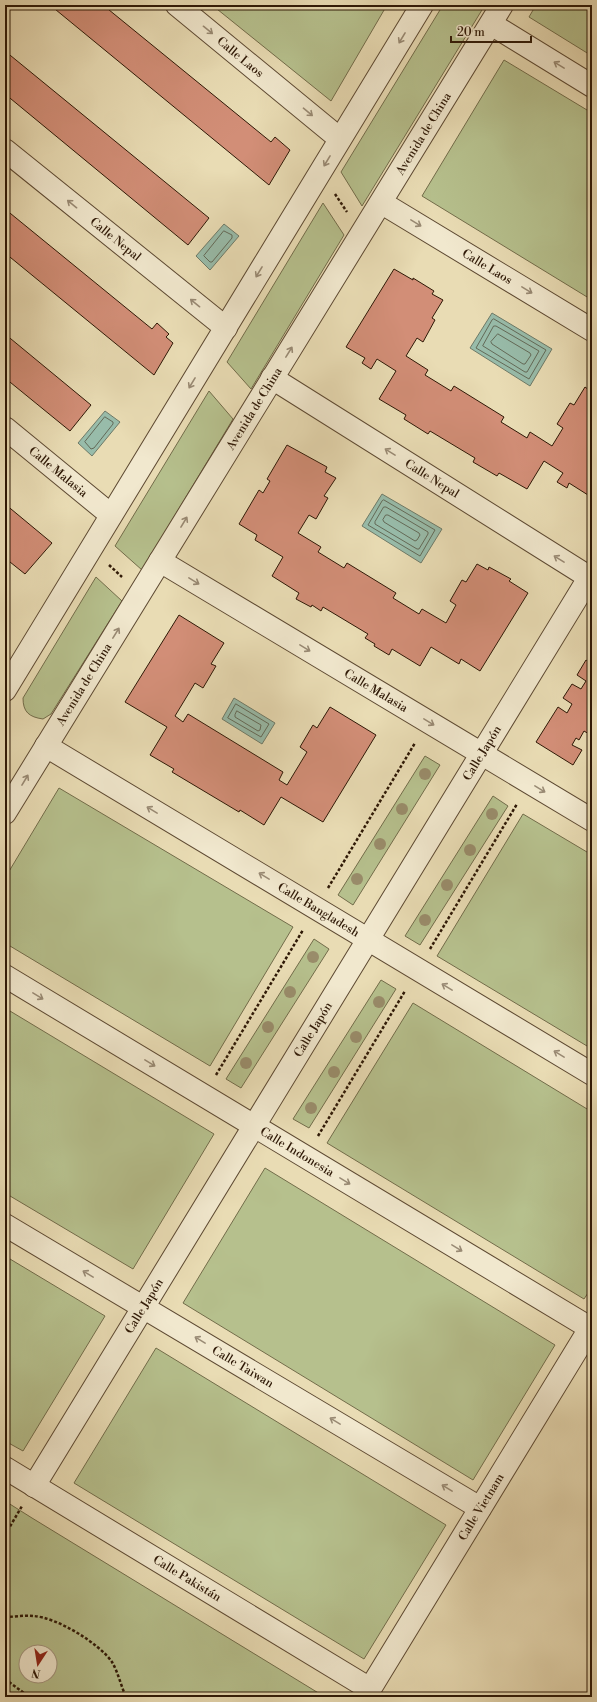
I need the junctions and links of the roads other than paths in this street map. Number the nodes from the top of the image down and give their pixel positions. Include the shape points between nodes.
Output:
1 (178, 5) edge
2 (422, 5) edge
3 (502, 5) edge
4 (491, 24) junction
5 (592, 86) edge
6 (340, 139) junction
7 (5, 150) edge
8 (382, 203) junction
9 (226, 328) junction
10 (592, 330) edge
11 (272, 378) junction
12 (5, 428) edge
13 (111, 515) junction
14 (160, 561) junction
15 (591, 577) edge
16 (5, 690) edge
17 (46, 746) junction
18 (482, 754) junction
19 (5, 813) edge
20 (592, 820) edge
21 (368, 939) junction
22 (5, 976) edge
23 (592, 1074) edge
24 (254, 1126) junction
25 (5, 1225) edge
26 (143, 1307) junction
27 (591, 1326) edge
28 (5, 1468) edge
29 (34, 1486) junction
30 (480, 1508) junction
31 (370, 1689) joint

1 -> 6 street, Calle Laos
2 -> 6 street
3 - 4 street, Avenida de China
5 -> 4 street
4 - 8 street, Avenida de China
6 -> 9 street
9 -> 7 street, Calle Nepal
8 -> 10 street, Calle Laos
11 -> 8 street, Avenida de China
9 -> 13 street
14 -> 11 street, Avenida de China
15 -> 11 street, Calle Nepal
12 - 13 street, Calle Malasia
13 - 16 street
17 -> 14 street, Avenida de China
14 -> 18 street, Calle Malasia
15 - 18 street, Calle Japón
19 -> 17 street, Avenida de China
21 -> 17 street, Calle Bangladesh
18 -> 20 street, Calle Malasia
18 - 21 street, Calle Japón
23 -> 21 street, Calle Bangladesh
21 - 24 street, Calle Japón
22 -> 24 street, Calle Indonesia
24 - 26 street, Calle Japón
24 -> 27 street, Calle Indonesia
26 -> 25 street, Calle Taiwan
26 - 29 street, Calle Japón
30 -> 26 street, Calle Taiwan
27 - 30 street, Calle Vietnam
28 - 29 street, Calle Pakistán
29 - 31 street, Calle Pakistán
30 - 31 street, Calle Vietnam

